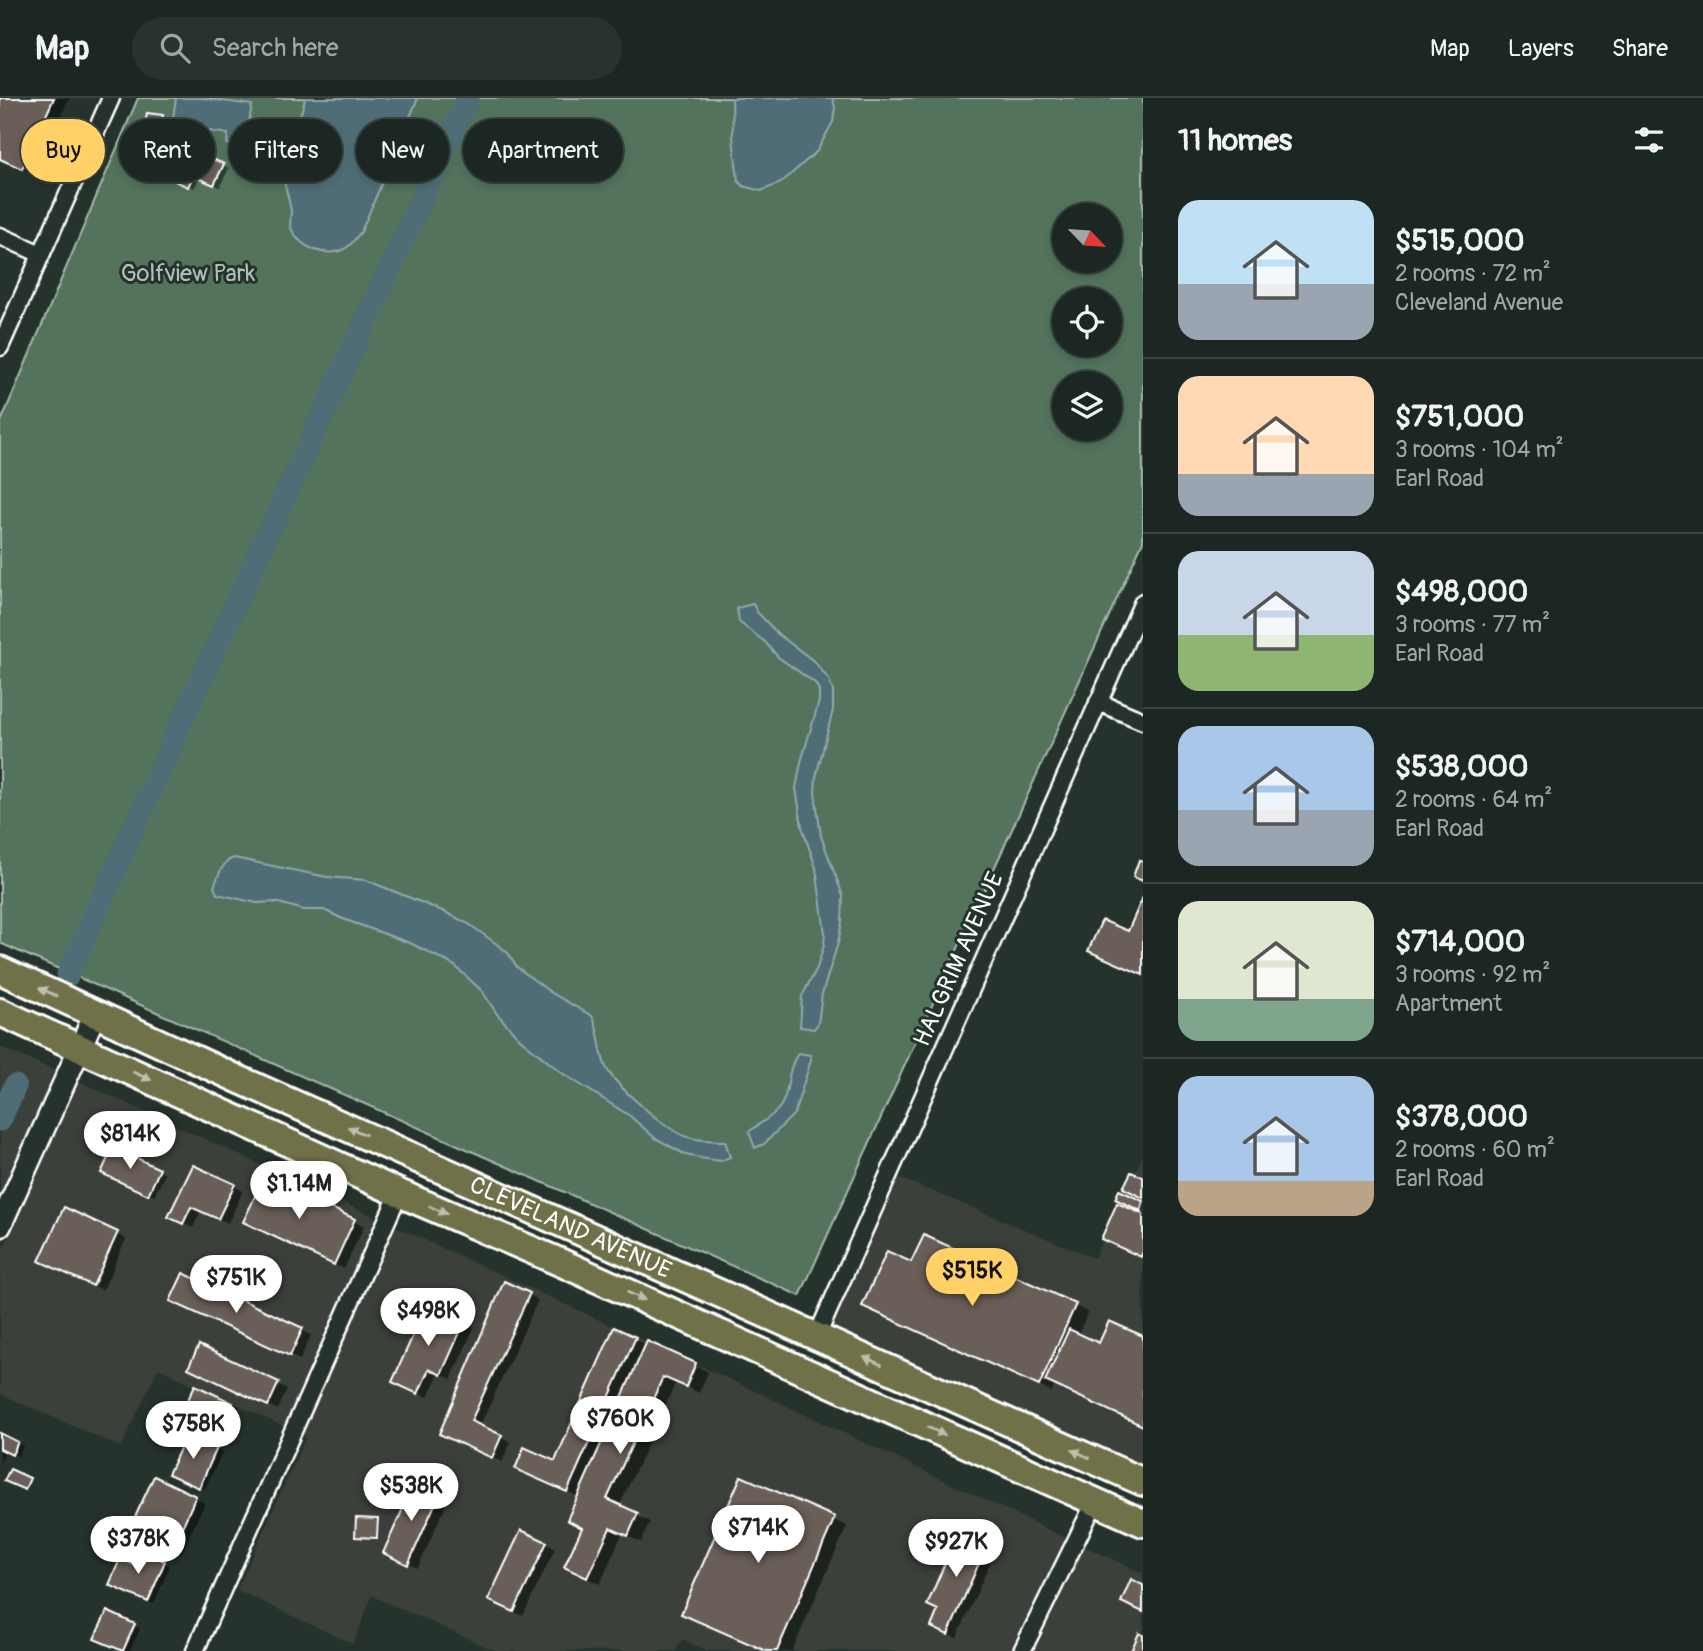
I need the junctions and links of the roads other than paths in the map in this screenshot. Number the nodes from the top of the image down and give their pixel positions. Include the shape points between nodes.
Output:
1 (111, 98) edge
2 (0, 236) edge
3 (41, 254) junction
4 (0, 347) edge
5 (1143, 602) edge
6 (1098, 702) junction
7 (1143, 721) edge
8 (0, 970) edge
9 (0, 1012) edge
10 (96, 1014) junction
11 (79, 1048) junction
12 (399, 1193) junction
13 (0, 1226) edge
14 (717, 1333) junction
15 (817, 1336) junction
16 (1143, 1482) edge
17 (1143, 1500) edge
18 (1095, 1502) junction
19 (1143, 1523) edge
20 (195, 1651) edge
21 (1022, 1651) edge

1 - 3 street
2 - 3 street
3 - 4 street
5 - 6 street, HALGRIM AVENUE
6 - 7 street
6 - 15 street, HALGRIM AVENUE
10 -> 8 main road, CLEVELAND AVENUE
9 - 11 main road, CLEVELAND AVENUE
10 - 11 street
15 -> 10 main road, CLEVELAND AVENUE
11 -> 12 main road, CLEVELAND AVENUE
11 - 13 street
12 -> 14 main road, CLEVELAND AVENUE
12 - 20 street
14 - 15 main road via 763,1341
14 -> 18 main road, CLEVELAND AVENUE
16 -> 15 main road, CLEVELAND AVENUE
17 - 18 main road
18 - 19 main road, CLEVELAND AVENUE
18 - 21 street

